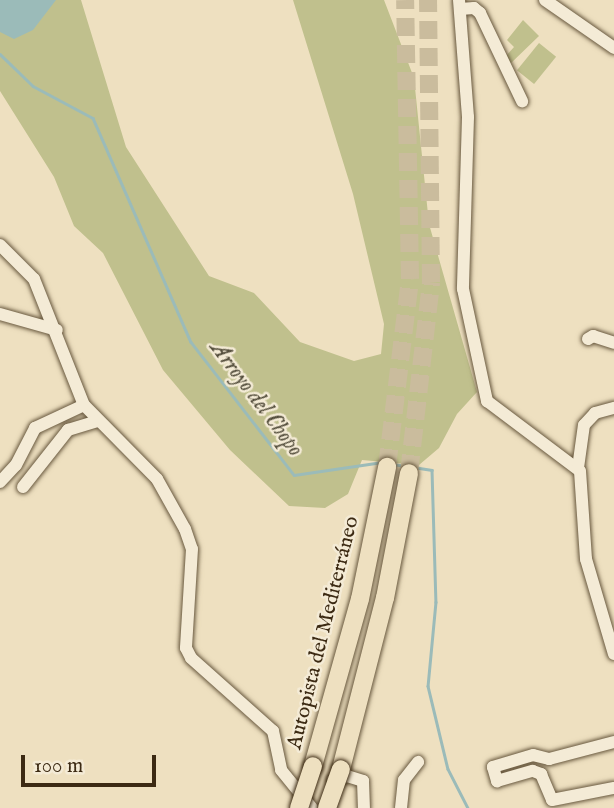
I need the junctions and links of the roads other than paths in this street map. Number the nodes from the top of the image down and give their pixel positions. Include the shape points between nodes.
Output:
1 (552, 2) edge
2 (460, 5) edge
3 (614, 48) edge
4 (522, 102) dead end
5 (0, 245) edge
6 (0, 314) edge
7 (57, 330) junction
8 (588, 339) dead end
9 (614, 344) edge
10 (84, 405) junction
11 (614, 408) edge
12 (97, 421) junction
13 (387, 467) tunnel mouth
14 (578, 468) junction
15 (409, 473) tunnel mouth
16 (0, 482) edge
17 (23, 487) dead end
18 (614, 654) edge
19 (614, 742) edge
20 (418, 762) dead end
21 (337, 774) junction
22 (614, 788) edge
23 (305, 807) edge
24 (327, 808) edge
25 (364, 808) edge
26 (401, 808) edge

1 - 3 street
2 - 4 street via 480,13
2 - 14 street via 468,117 463,289 487,401
5 - 7 street via 34,279
6 - 7 street
7 - 10 street
8 - 9 street via 593,336
10 - 12 street
10 - 16 street via 35,428 16,465
11 - 14 street via 596,413 584,425
12 - 17 street via 68,430
12 - 23 street via 157,479 192,550 186,648 205,674 273,732 281,770
13 - 23 highway, Autopista del Mediterráneo, bridge via 360,599
14 - 18 street via 586,559
15 - 21 highway via 385,598
19 - 22 street via 549,759 533,755 493,767 497,781 533,771 541,774 552,800
20 - 26 street via 404,780
21 - 24 highway, bridge
21 - 25 street via 363,781

